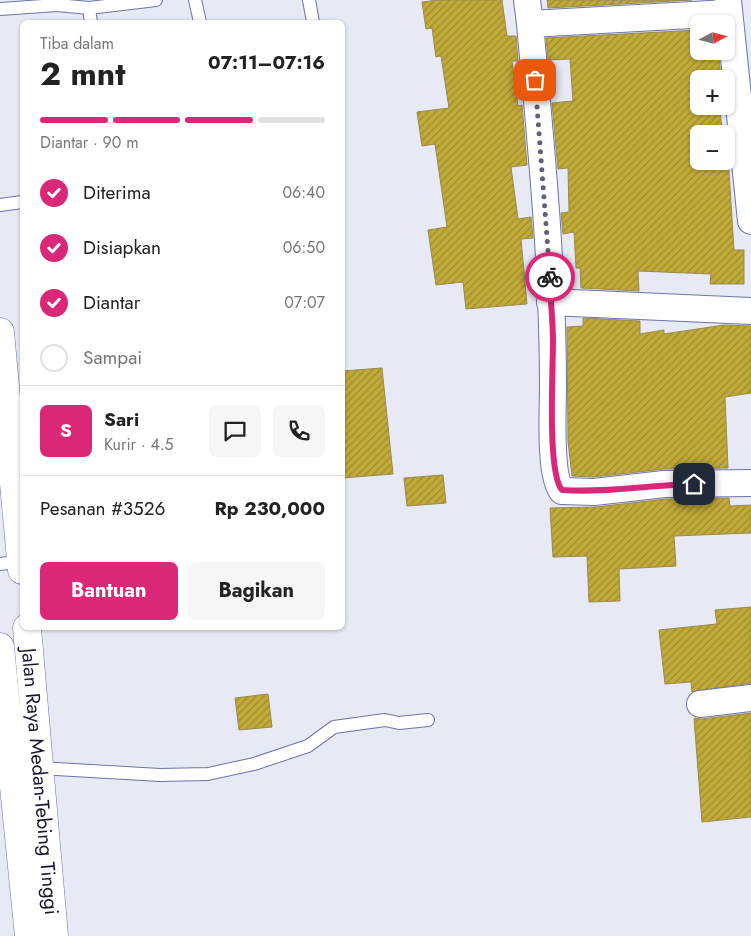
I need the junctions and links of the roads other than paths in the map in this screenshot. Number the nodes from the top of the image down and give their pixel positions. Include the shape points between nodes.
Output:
1 (156, 0) edge
2 (195, 0) edge
3 (309, 0) edge
4 (728, 6) edge
5 (89, 8) junction
6 (0, 10) edge
7 (529, 12) edge
8 (92, 20) edge
9 (200, 20) edge
10 (313, 20) edge
11 (20, 202) edge
12 (0, 204) edge
13 (751, 221) edge
14 (550, 302) junction
15 (751, 311) edge
16 (0, 332) edge
17 (15, 412) edge
18 (751, 483) edge
19 (15, 565) edge
20 (27, 630) edge
21 (0, 646) edge
22 (751, 698) edge
23 (700, 704) dead end
24 (428, 720) dead end
25 (39, 768) junction
26 (29, 936) edge
27 (54, 936) edge

1 - 5 lane
2 - 9 lane
3 - 10 lane
4 - 7 street
4 - 13 street
5 - 6 lane via 57,5
5 - 8 lane
7 - 14 street via 542,154
11 - 12 lane
14 - 15 street
14 - 18 street via 555,472 562,490 594,492 664,484
16 - 17 highway
17 - 19 highway
20 - 25 highway, Jalan Raya Medan-Tebing Tinggi
21 - 26 highway, Jalan Raya Medan-Tebing Tinggi
22 - 23 street
24 - 25 lane via 399,723 385,720 334,727 308,746 254,764 208,774 160,775
25 - 27 highway, Jalan Raya Medan-Tebing Tinggi

